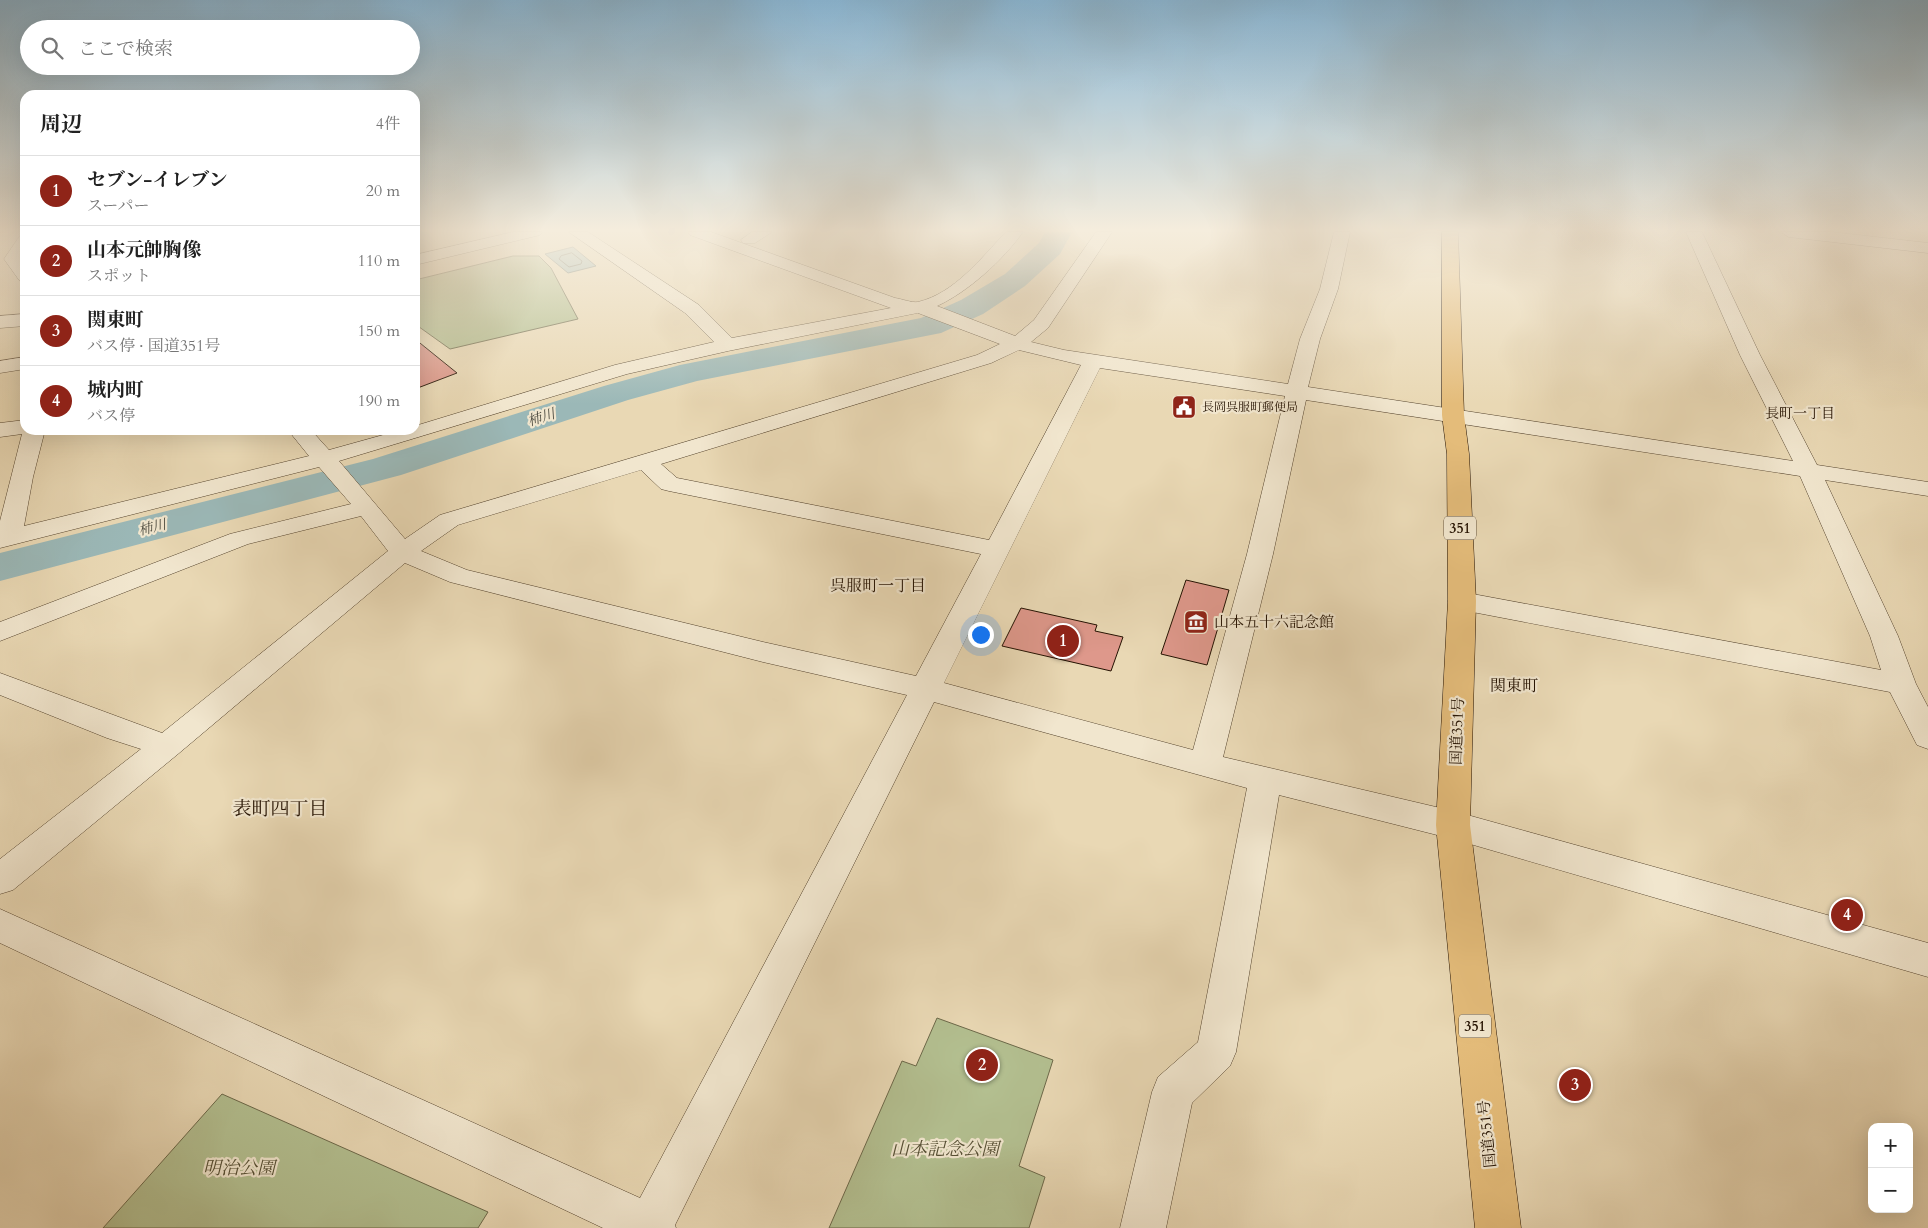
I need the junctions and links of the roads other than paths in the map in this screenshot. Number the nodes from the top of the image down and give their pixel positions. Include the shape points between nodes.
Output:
1 (663, 289) edge
2 (853, 289) edge
3 (891, 289) edge
4 (956, 289) edge
5 (1065, 289) edge
6 (1329, 289) edge
7 (1451, 289) edge
8 (1720, 289) edge
9 (926, 308) junction
10 (20, 320) edge
11 (0, 322) edge
12 (728, 344) junction
13 (1017, 344) junction
14 (1094, 360) junction
15 (20, 364) edge
16 (0, 367) edge
17 (1297, 391) junction
18 (1453, 415) junction
19 (20, 428) edge
20 (0, 430) edge
21 (420, 432) edge
22 (32, 435) edge
23 (303, 435) edge
24 (410, 435) edge
25 (644, 460) junction
26 (327, 463) junction
27 (1809, 471) junction
28 (11, 479) edge
29 (1928, 489) edge
30 (360, 499) junction
31 (5, 539) edge
32 (995, 549) junction
33 (402, 552) junction
34 (1462, 602) junction
35 (0, 632) edge
36 (0, 683) edge
37 (1901, 684) junction
38 (926, 690) junction
39 (1928, 737) edge
40 (167, 746) junction
41 (1205, 765) junction
42 (1265, 780) junction
43 (1453, 825) junction
44 (0, 879) edge
45 (0, 925) edge
46 (1928, 960) edge
47 (651, 1227) edge
48 (1143, 1228) edge
49 (1498, 1228) edge

1 - 12 street via 692,309
2 - 9 street via 891,303
3 - 9 street
4 - 9 street
5 - 13 street via 1041,324
6 - 17 street via 1310,339
7 - 18 highway, 国道351号 / 351
8 - 27 street
9 - 12 street
9 - 13 street
10 - 11 street
12 - 21 street via 583,380
13 - 14 street
13 - 25 street via 984,359
14 - 17 street
14 - 32 street
15 - 16 street
17 - 18 street
17 - 41 street via 1260,554
18 - 27 street
18 - 34 highway, 国道351号 / 351 via 1458,454
19 - 20 street
22 - 28 street
23 - 26 street
24 - 26 street
25 - 32 street via 669,484
25 - 33 street via 449,520
26 - 30 street
26 - 31 street
27 - 29 street
27 - 37 street via 1884,636
28 - 31 street
30 - 33 street
30 - 35 street via 239,538
32 - 38 street
33 - 38 street via 459,576
33 - 40 street
34 - 37 street
34 - 43 highway, 国道351号 / 351
36 - 40 street
37 - 39 street
38 - 41 street
38 - 47 street
40 - 44 street
41 - 42 street
42 - 43 street
42 - 48 street via 1216,1052 1173,1092
43 - 46 street
43 - 49 highway, 国道351号 / 351
45 - 47 street

